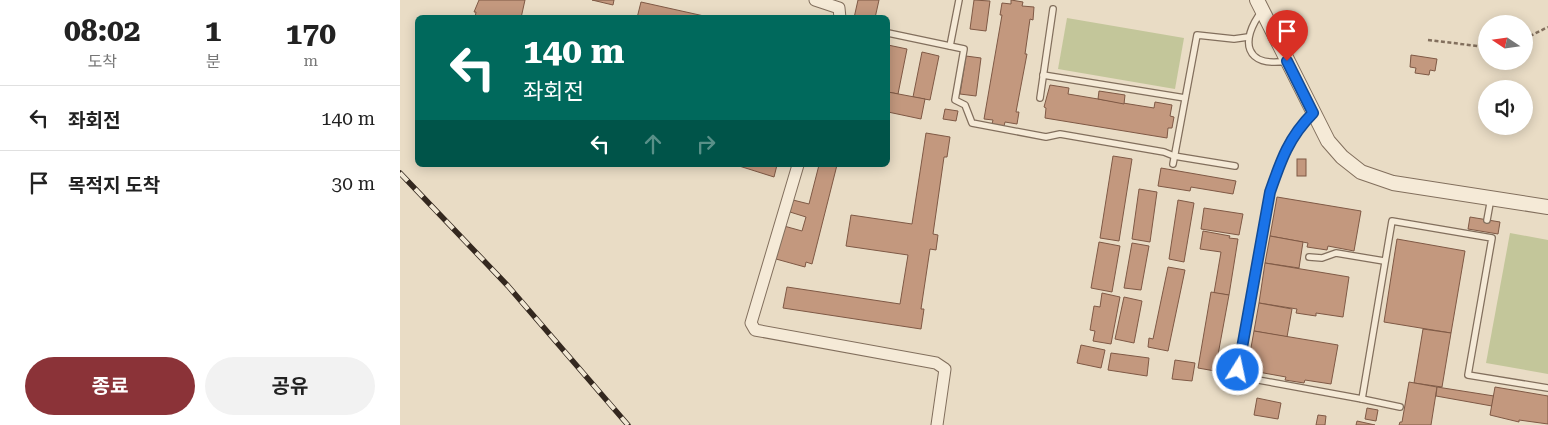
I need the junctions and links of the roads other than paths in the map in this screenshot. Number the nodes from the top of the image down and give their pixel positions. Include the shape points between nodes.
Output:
1 (815, 0) edge
2 (959, 0) edge
3 (1259, 6) edge
4 (1053, 9) dead end
5 (840, 15) edge
6 (890, 33) edge
7 (1248, 37) junction
8 (950, 46) junction
9 (1287, 61) junction
10 (1043, 75) junction
11 (1040, 98) dead end
12 (1185, 98) junction
13 (1313, 113) junction
14 (1174, 156) junction
15 (1173, 164) dead end
16 (1235, 166) dead end
17 (797, 167) edge
18 (1491, 198) junction
19 (1548, 207) edge
20 (1487, 220) dead end
21 (1309, 257) dead end
22 (1384, 261) junction
23 (1548, 388) edge
24 (1362, 399) junction
25 (1400, 407) dead end
26 (936, 425) edge

1 - 5 street via 839,8
2 - 8 lane
3 - 7 lane
3 - 9 street
4 - 10 lane
6 - 8 lane
7 - 9 lane via 1252,54 1260,61 1271,64
7 - 12 lane via 1234,39 1197,35
8 - 14 lane via 964,49 955,100 965,106 972,123 1046,137 1060,134 1079,137
9 - 13 street
10 - 11 lane
10 - 12 lane
12 - 14 lane
13 - 18 street via 1328,141 1361,172 1393,183
13 - 24 lane via 1296,130 1270,192 1238,370 1242,377
14 - 15 lane
14 - 16 lane
17 - 26 street via 750,323 755,330 936,363 945,369
18 - 19 street
18 - 20 lane
21 - 22 lane via 1322,258 1336,253
22 - 23 lane via 1392,221 1492,238 1468,375
22 - 24 lane
24 - 25 lane

